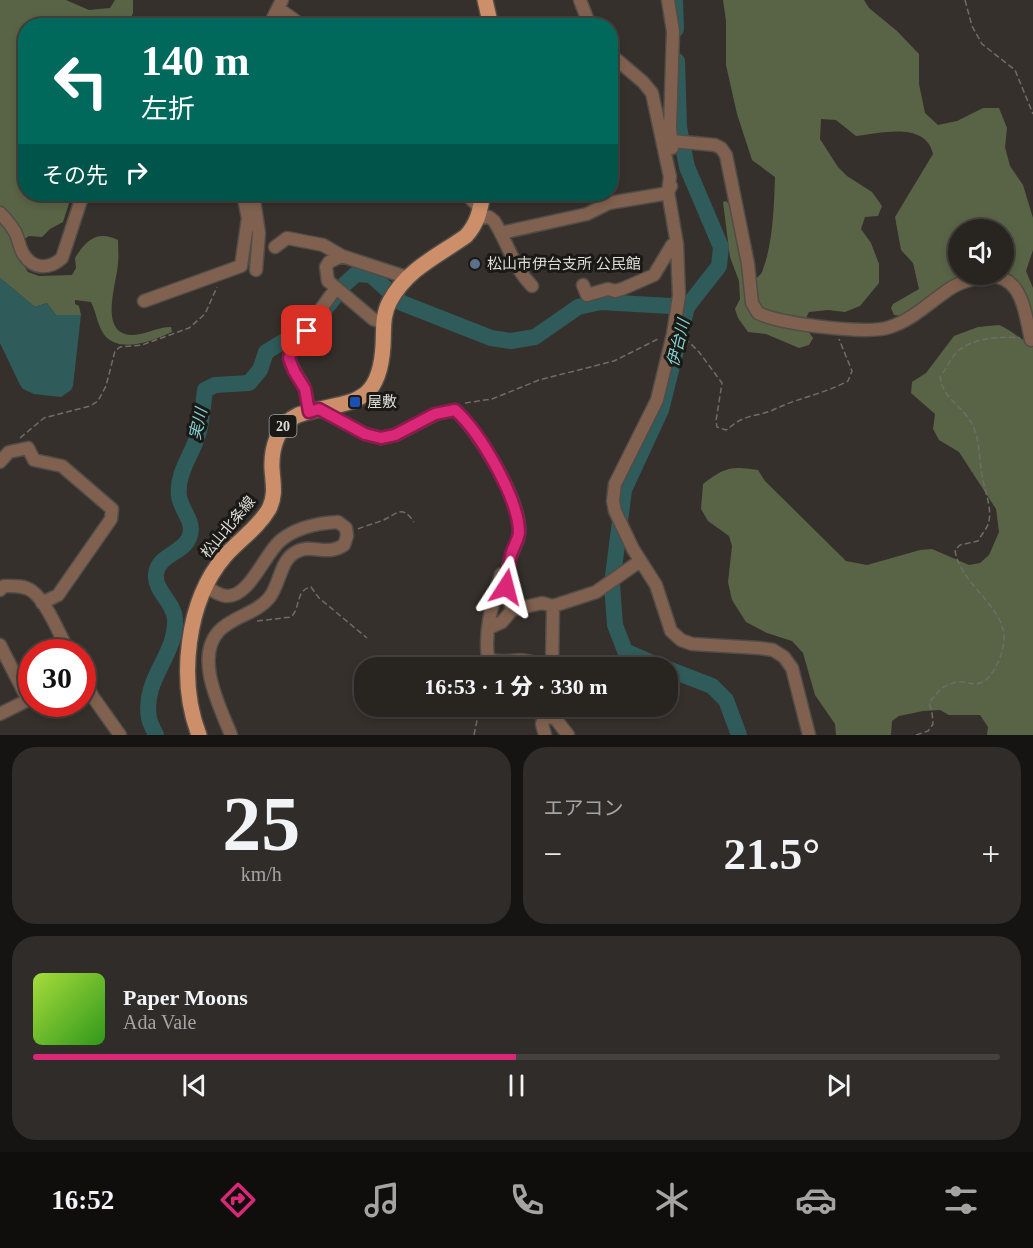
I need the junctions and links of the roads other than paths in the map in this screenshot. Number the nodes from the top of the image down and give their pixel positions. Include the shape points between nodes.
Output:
1 (485, 0) edge
2 (580, 0) edge
3 (668, 0) edge
4 (281, 4) edge
5 (275, 18) edge
6 (295, 18) edge
7 (489, 18) edge
8 (587, 18) edge
9 (618, 61) edge
10 (680, 142) junction
11 (668, 192) junction
12 (81, 201) edge
13 (244, 201) edge
14 (254, 201) edge
15 (481, 207) edge
16 (0, 213) edge
17 (501, 233) junction
18 (677, 244) junction
19 (275, 247) dead end
20 (342, 256) junction
21 (256, 270) dead end
22 (406, 277) junction
23 (583, 285) dead end
24 (532, 286) dead end
25 (339, 291) junction
26 (144, 301) dead end
27 (383, 322) junction
28 (1031, 340) road end
29 (314, 410) junction
30 (0, 462) edge
31 (511, 555) junction
32 (640, 561) junction
33 (1, 584) edge
34 (205, 586) junction
35 (42, 603) junction
36 (553, 606) junction
37 (512, 610) junction
38 (489, 628) junction
39 (62, 639) edge
40 (0, 645) edge
41 (488, 657) edge
42 (552, 657) edge
43 (96, 701) edge
44 (0, 714) edge
45 (546, 717) edge
46 (553, 717) edge
47 (120, 735) edge
48 (199, 735) edge
49 (231, 735) edge
50 (545, 735) edge
51 (568, 735) edge
52 (809, 735) edge

1 - 7 main road
2 - 8 street
3 - 10 street
4 - 5 street
4 - 6 street
9 - 11 street via 652,93 670,177
10 - 11 street via 675,178
10 - 28 street via 715,145 726,155 752,303 765,316 809,326 864,331 890,327 960,282 993,275 1014,286 1024,306
11 - 17 street via 609,203 587,214
11 - 18 street
12 - 16 street via 62,258 46,267 24,255 15,232
13 - 26 street via 248,218 241,266
14 - 21 street via 259,233
15 - 17 street
15 - 22 main road, 松山北条線 / 20 via 474,228 466,236
17 - 24 street via 514,262
18 - 23 street via 672,245 650,278 615,291 587,295
18 - 32 street via 679,336 657,400 613,492 615,511
19 - 20 street via 287,238 323,245
20 - 22 street
20 - 25 street via 326,267 328,281
22 - 27 main road, 松山北条線 / 20 via 388,303
25 - 27 street via 372,319
25 - 29 street via 306,321 307,335 294,343 289,358
27 - 29 main road, 松山北条線 / 20 via 382,360 370,391 361,399
29 - 31 street via 381,438 435,414 455,410 473,429 511,496 519,535
29 - 34 main road, 松山北条線 / 20 via 291,418 282,428 276,440 274,496 269,509 225,557
30 - 35 street via 9,452 28,448 34,460 62,466 112,509 111,519 58,595
31 - 37 street via 506,587
31 - 38 street via 490,612
32 - 36 street via 596,592
32 - 52 street via 656,585 671,631 681,640 773,650 784,657 792,668
33 - 35 street via 32,591
34 - 48 main road, 松山北条線 / 20 via 195,611 188,663
34 - 49 street via 224,596 233,596 250,584 263,561 289,534 325,522 338,522 346,528 344,545 336,551 298,550 289,556 275,591 264,605 219,631 209,656 210,678
35 - 39 street
36 - 37 street via 542,603
36 - 42 street
37 - 38 street via 502,622
38 - 41 street
40 - 44 street via 28,700
43 - 47 street
45 - 50 street via 542,723
46 - 51 street

